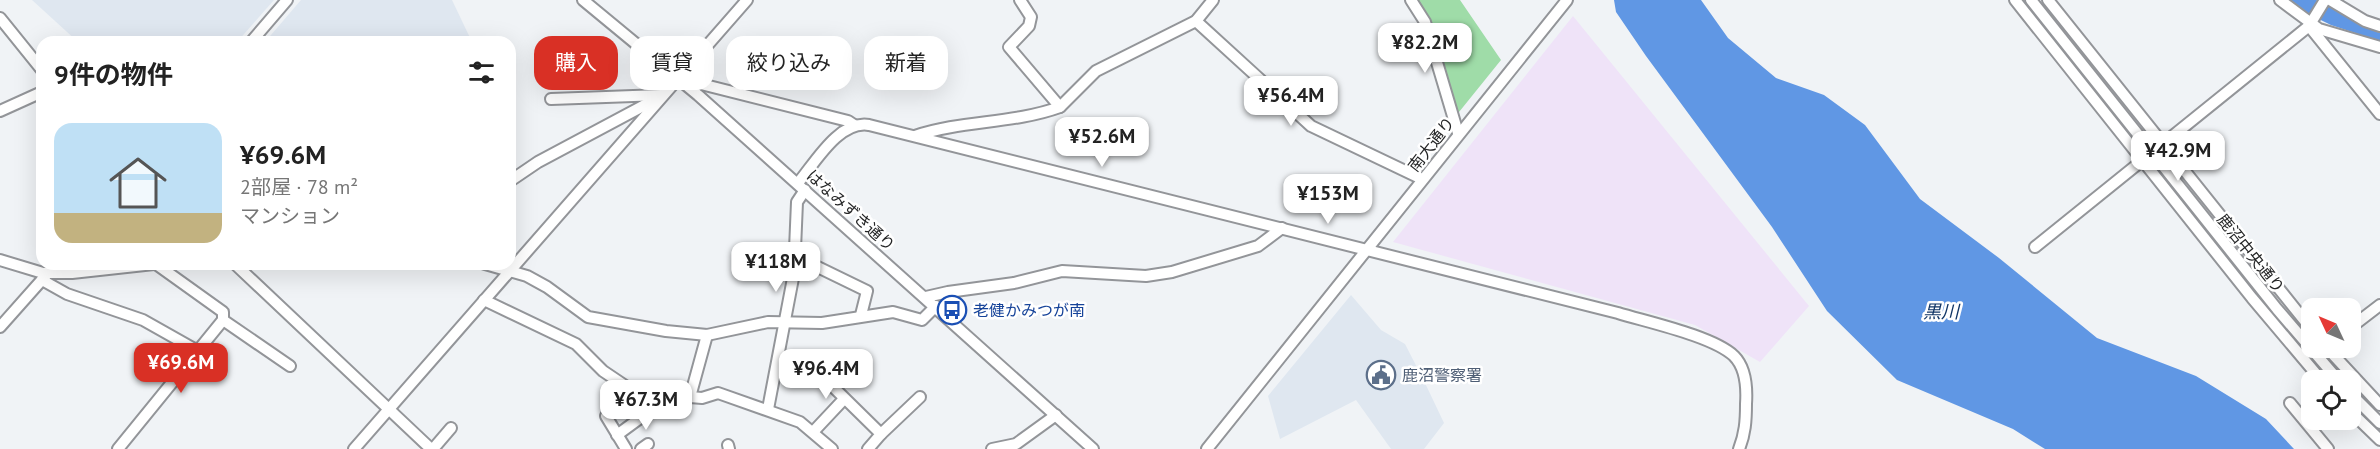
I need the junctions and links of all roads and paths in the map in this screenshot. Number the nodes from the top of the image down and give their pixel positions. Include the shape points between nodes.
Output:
1 (287, 0) edge
2 (583, 0) edge
3 (747, 0) edge
4 (1020, 0) edge
5 (1213, 0) edge
6 (1411, 0) edge
7 (1567, 0) edge
8 (2014, 0) edge
9 (2031, 0) edge
10 (2048, 0) edge
11 (2280, 0) edge
12 (2325, 0) edge
13 (2330, 0) edge
14 (0, 18) edge
15 (1196, 21) junction
16 (2310, 24) junction
17 (2380, 26) edge
18 (256, 36) edge
19 (630, 38) edge
20 (714, 38) edge
21 (2380, 47) edge
22 (36, 63) edge
23 (714, 87) edge
24 (668, 90) edge
25 (693, 90) edge
26 (664, 94) junction
27 (36, 95) edge
28 (551, 99) dead end
29 (1059, 107) junction
30 (0, 111) edge
31 (2380, 114) edge
32 (854, 125) junction
33 (1458, 133) junction
34 (915, 136) junction
35 (2163, 144) junction
36 (2153, 152) junction
37 (2142, 161) junction
38 (516, 177) edge
39 (1422, 179) junction
40 (801, 186) junction
41 (1282, 228) junction
42 (2036, 247) dead end
43 (1366, 250) junction
44 (795, 256) junction
45 (0, 260) edge
46 (516, 264) edge
47 (100, 270) edge
48 (163, 270) edge
49 (242, 270) edge
50 (511, 270) joint
51 (49, 272) edge
52 (926, 297) junction
53 (484, 300) junction
54 (2380, 305) edge
55 (936, 306) junction
56 (861, 315) junction
57 (2301, 316) edge
58 (223, 320) junction
59 (2361, 320) edge
60 (786, 322) junction
61 (0, 327) edge
62 (707, 334) junction
63 (198, 351) junction
64 (2336, 358) edge
65 (290, 366) dead end
66 (777, 367) junction
67 (2313, 370) edge
68 (2330, 370) edge
69 (690, 397) junction
70 (920, 397) dead end
71 (844, 399) junction
72 (2290, 402) dead end
73 (652, 404) junction
74 (2361, 404) edge
75 (2380, 405) edge
76 (390, 408) junction
77 (768, 409) junction
78 (1056, 415) junction
79 (606, 416) dead end
80 (2361, 422) edge
81 (2380, 423) edge
82 (451, 428) dead end
83 (813, 432) junction
84 (881, 434) junction
85 (617, 435) junction
86 (2380, 440) edge
87 (1088, 447) edge
88 (118, 449) edge
89 (354, 449) edge
90 (432, 449) edge
91 (626, 449) edge
92 (832, 449) edge
93 (868, 449) edge
94 (992, 449) edge
95 (1207, 449) edge
96 (1739, 449) edge
97 (2328, 449) edge

1 - 18 street
2 - 19 street, はなみずき通り
3 - 20 street
4 - 29 street via 1031,17 1029,26 1009,47
5 - 15 street
6 - 33 street via 1425,22
7 - 33 street, 南大通り
8 - 37 street
9 - 36 street, 鹿沼中央通り
10 - 35 street
11 - 16 street
12 - 16 street
13 - 17 street
14 - 22 street
15 - 29 street via 1096,71
15 - 39 street via 1311,126
16 - 21 street
16 - 31 street
16 - 35 street
23 - 32 street
24 - 26 street
25 - 40 street, はなみずき通り
26 - 28 street
26 - 38 street
26 - 46 street
27 - 30 street
29 - 34 street via 1035,116 936,129
32 - 34 street
32 - 40 street via 842,132
33 - 39 street, 南大通り
34 - 41 street
35 - 36 street
35 - 57 street
36 - 37 street
36 - 68 street, 鹿沼中央通り
37 - 42 street
37 - 67 street
39 - 43 street, 南大通り
40 - 44 street
40 - 52 street, はなみずき通り
41 - 43 street
41 - 52 street via 1258,246 1172,272 1146,276 1062,271
43 - 95 street, 南大通り
43 - 96 street via 1618,314 1681,332 1726,351 1739,363 1745,377 1745,433
44 - 56 street via 867,291
44 - 60 street
45 - 51 street
47 - 51 street
48 - 58 street via 222,312
49 - 76 street
50 - 53 street
50 - 62 street via 547,286 588,317
51 - 61 street
51 - 63 street via 67,294 143,320
52 - 55 street, はなみずき通り
53 - 73 street via 576,344 603,371
53 - 76 street
54 - 59 street
55 - 56 street via 922,320 893,312
55 - 78 street, はなみずき通り
56 - 60 street via 822,323
58 - 63 street
58 - 65 street
60 - 62 street
60 - 66 street
62 - 69 street
63 - 88 street
64 - 75 street
66 - 71 street via 823,377
66 - 77 street
69 - 73 street
69 - 77 street via 718,393
70 - 84 street
71 - 83 street
71 - 84 street
72 - 97 street
73 - 85 street
74 - 81 street
76 - 89 street
76 - 90 street
77 - 83 street
78 - 87 street, はなみずき通り
78 - 94 street via 1016,444
79 - 85 street
80 - 86 street
82 - 90 street
83 - 92 street
84 - 93 street
85 - 91 street

